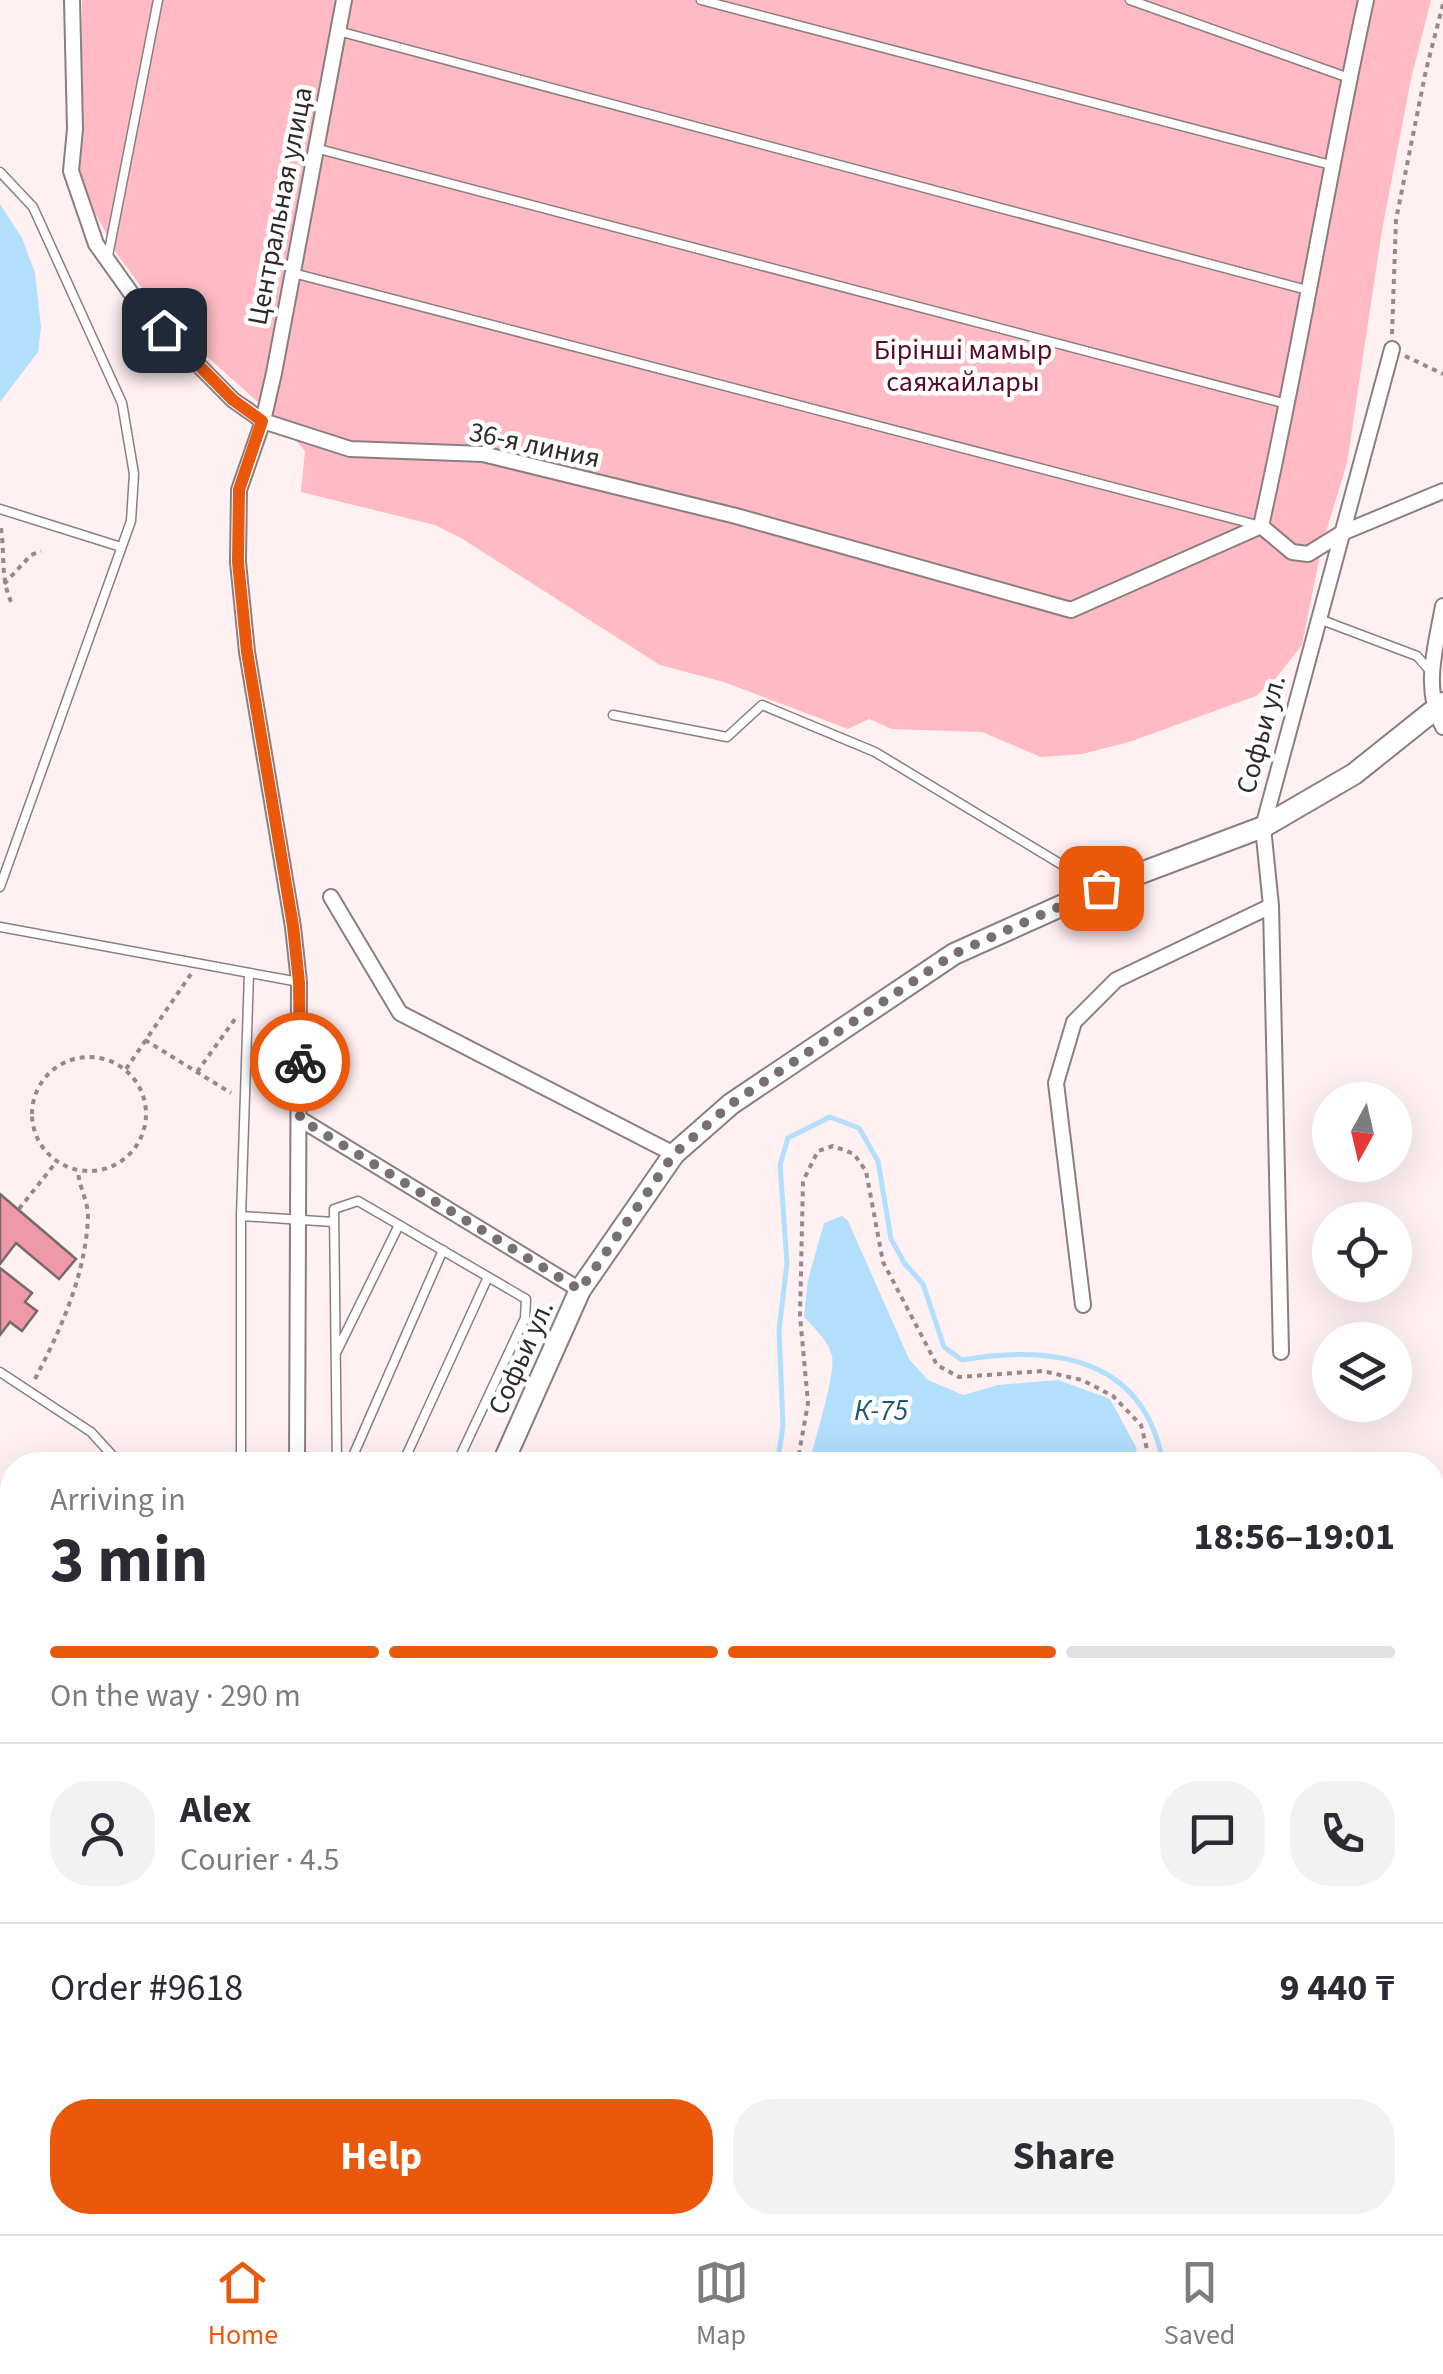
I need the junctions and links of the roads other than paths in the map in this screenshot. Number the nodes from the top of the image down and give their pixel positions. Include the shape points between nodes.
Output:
1 (72, 0) edge
2 (158, 0) edge
3 (344, 0) edge
4 (701, 0) edge
5 (1130, 0) edge
6 (1366, 0) edge
7 (338, 31) junction
8 (1350, 78) junction
9 (314, 148) junction
10 (1331, 165) junction
11 (0, 172) edge
12 (107, 263) junction
13 (292, 273) junction
14 (1307, 290) junction
15 (1392, 349) road end
16 (1288, 404) junction
17 (262, 421) junction
18 (1443, 491) edge
19 (0, 509) edge
20 (1261, 526) junction
21 (1342, 533) junction
22 (121, 547) junction
23 (1443, 606) edge
24 (1319, 619) junction
25 (1431, 672) junction
26 (1440, 714) edge
27 (613, 715) dead end
28 (1264, 827) junction
29 (0, 887) edge
30 (1101, 888) junction
31 (332, 897) dead end
32 (1271, 906) junction
33 (0, 927) edge
34 (249, 973) junction
35 (299, 982) junction
36 (300, 1119) junction
37 (674, 1154) junction
38 (242, 1216) junction
39 (299, 1220) junction
40 (334, 1222) junction
41 (399, 1224) junction
42 (443, 1250) junction
43 (488, 1277) junction
44 (580, 1290) junction
45 (1082, 1305) dead end
46 (1281, 1352) dead end
47 (336, 1353) junction
48 (0, 1372) edge
49 (109, 1452) edge
50 (241, 1452) edge
51 (297, 1452) edge
52 (337, 1452) edge
53 (355, 1452) edge
54 (408, 1452) edge
55 (462, 1452) edge
56 (508, 1452) edge

1 - 12 street, 36-я линия via 72,171
2 - 12 lane
3 - 7 street, Центральная улица
4 - 10 lane
5 - 8 lane
6 - 8 street
7 - 9 street, Центральная улица
7 - 14 lane
8 - 10 street
9 - 13 street, Центральная улица
9 - 16 lane
10 - 14 street
11 - 22 lane via 33,207 122,403 134,474 131,521
12 - 17 street, 36-я линия via 141,307
13 - 17 street, Центральная улица
13 - 20 lane
14 - 16 street
15 - 21 street, Софьи ул.
16 - 20 street
17 - 20 street, 36-я линия via 350,449 484,454 1071,610
17 - 35 street, Центральная улица via 239,490 238,562
18 - 21 street
19 - 22 lane
20 - 21 street via 1292,552 1308,554
21 - 24 street, Софьи ул.
22 - 29 lane
23 - 25 street
24 - 25 lane via 1418,656
24 - 28 street, Софьи ул.
25 - 26 street
26 - 28 street
27 - 30 lane via 728,737 762,705 875,752
28 - 30 street, Софьи ул.
28 - 32 street
30 - 37 street, Софьи ул. via 954,954 731,1104
31 - 37 street via 400,1013
32 - 45 street via 1116,980 1074,1022 1056,1083
32 - 46 street
33 - 34 lane
34 - 35 lane
34 - 38 lane
35 - 36 street, Центральная улица
36 - 39 street, Центральная улица
36 - 44 street
37 - 44 street, Софьи ул.
38 - 39 lane
38 - 50 lane
39 - 40 lane
39 - 51 street, Центральная улица
40 - 41 lane via 334,1209 358,1201
40 - 47 lane
41 - 42 lane
41 - 47 lane
42 - 43 lane
42 - 53 lane
43 - 54 lane
43 - 55 lane via 526,1299 525,1318
44 - 56 street, Софьи ул.
47 - 52 lane
48 - 49 lane via 91,1432

